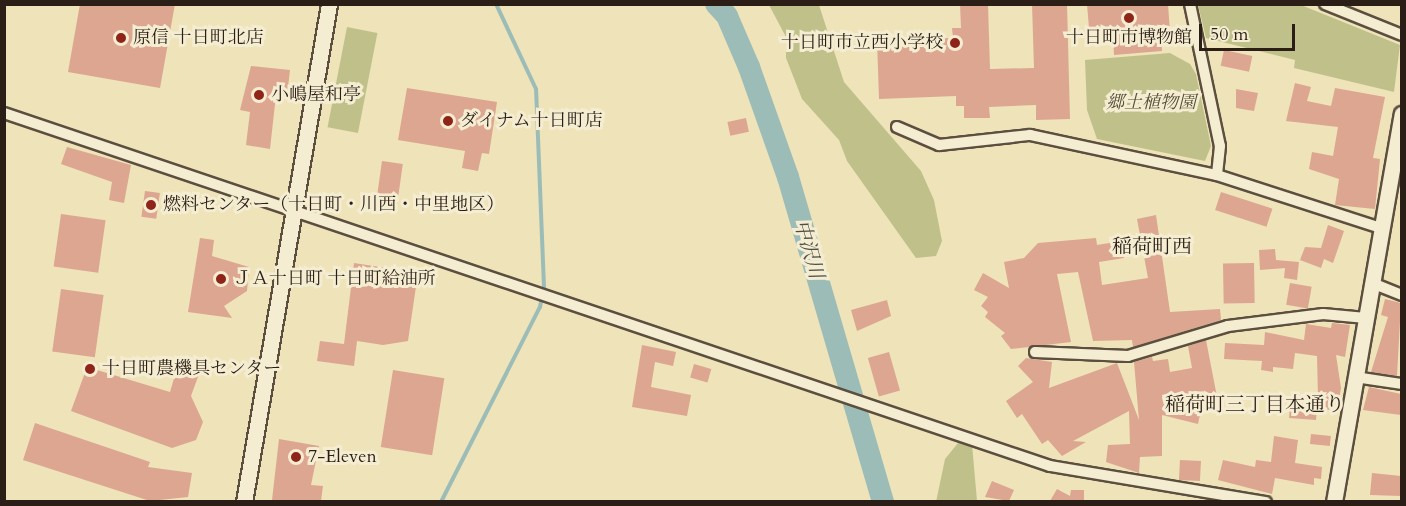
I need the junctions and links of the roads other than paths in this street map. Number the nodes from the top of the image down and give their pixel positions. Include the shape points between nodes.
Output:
1 (329, 4) edge
2 (1190, 4) edge
3 (1325, 4) edge
4 (1401, 35) edge
5 (4, 113) edge
6 (1401, 124) edge
7 (897, 128) dead end
8 (1216, 175) junction
9 (291, 209) junction
10 (1381, 228) junction
11 (1371, 284) junction
12 (1401, 295) edge
13 (1366, 318) junction
14 (1035, 352) dead end
15 (1355, 377) junction
16 (1401, 384) edge
17 (244, 501) edge
18 (1266, 501) edge
19 (1334, 501) edge

1 - 9 street
2 - 8 street via 1220,146
3 - 4 street
5 - 9 street
6 - 10 street
7 - 8 street via 939,145 1030,135
8 - 10 street
9 - 17 street
9 - 18 street via 1050,466
10 - 11 street
11 - 12 street
11 - 13 street
13 - 14 street via 1323,314 1228,326 1128,356
13 - 15 street
15 - 16 street
15 - 19 street

